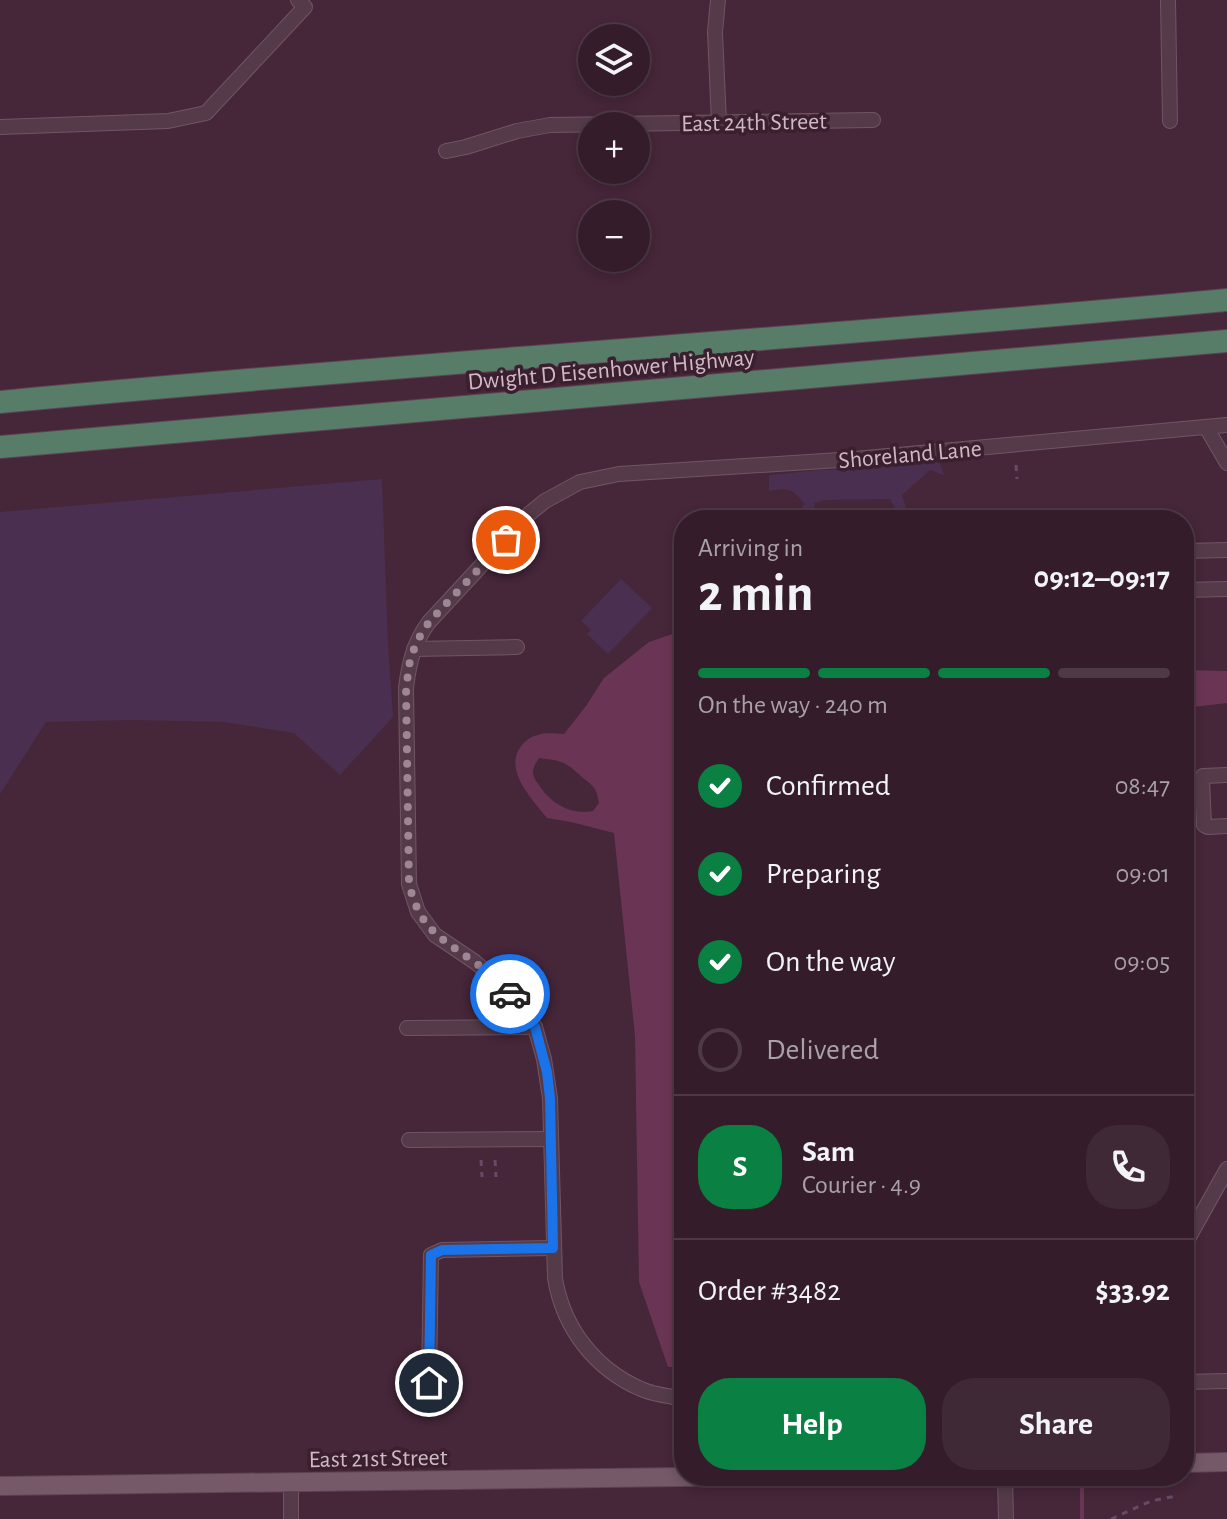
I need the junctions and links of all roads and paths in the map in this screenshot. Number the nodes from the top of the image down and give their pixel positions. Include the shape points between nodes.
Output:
1 (298, 0) edge
2 (718, 0) edge
3 (1168, 0) edge
4 (873, 120) dead end
5 (1170, 121) dead end
6 (719, 123) junction
7 (0, 127) edge
8 (446, 151) dead end
9 (1227, 300) edge
10 (1227, 341) edge
11 (190, 384) junction
12 (0, 393) edge
13 (0, 402) edge
14 (1227, 425) edge
15 (1206, 427) junction
16 (0, 449) edge
17 (1227, 463) edge
18 (1016, 465) dead end
19 (1017, 479) dead end
20 (1227, 550) edge
21 (1194, 551) edge
22 (1227, 589) edge
23 (1194, 590) edge
24 (517, 647) dead end
25 (414, 649) junction
26 (1227, 775) edge
27 (1227, 826) edge
28 (535, 1027) junction
29 (407, 1028) dead end
30 (551, 1139) junction
31 (409, 1140) dead end
32 (481, 1160) dead end
33 (495, 1160) dead end
34 (1227, 1169) edge
35 (482, 1177) dead end
36 (496, 1177) dead end
37 (1194, 1228) edge
38 (553, 1248) junction
39 (1227, 1381) edge
40 (1194, 1382) edge
41 (429, 1383) dead end
42 (674, 1397) edge
43 (1227, 1462) edge
44 (1194, 1463) edge
45 (674, 1477) edge
46 (291, 1483) junction
47 (0, 1486) edge
48 (1005, 1486) edge
49 (1176, 1496) dead end
50 (291, 1519) edge
51 (1006, 1519) edge
52 (1111, 1519) edge

1 - 7 street via 305,7 206,113 168,121
2 - 6 street
3 - 5 street
4 - 6 street, East 24th Street
6 - 8 street, East 24th Street via 550,125
9 - 11 highway, Dwight D Eisenhower Highway
10 - 16 highway, Dwight D Eisenhower Highway
11 - 12 highway
11 - 13 highway, Dwight D Eisenhower Highway
14 - 15 street, Shoreland Lane
15 - 17 street
15 - 25 street, Shoreland Lane via 594,478 556,494 529,514 429,622
18 - 19 path
20 - 21 street
22 - 23 street
24 - 25 street
25 - 28 street via 406,688 409,884 415,905 435,935 501,984
26 - 27 street via 1202,780 1204,825
28 - 29 street
28 - 30 street via 547,1072
30 - 31 street
30 - 38 street
32 - 35 path
33 - 36 path
34 - 37 street
38 - 41 street via 442,1250 431,1255
38 - 42 street via 561,1305 589,1353 639,1388
39 - 40 street
43 - 44 main road
45 - 46 main road, East 21st Street
46 - 47 main road, East 21st Street
46 - 50 street
48 - 51 street
49 - 52 path

